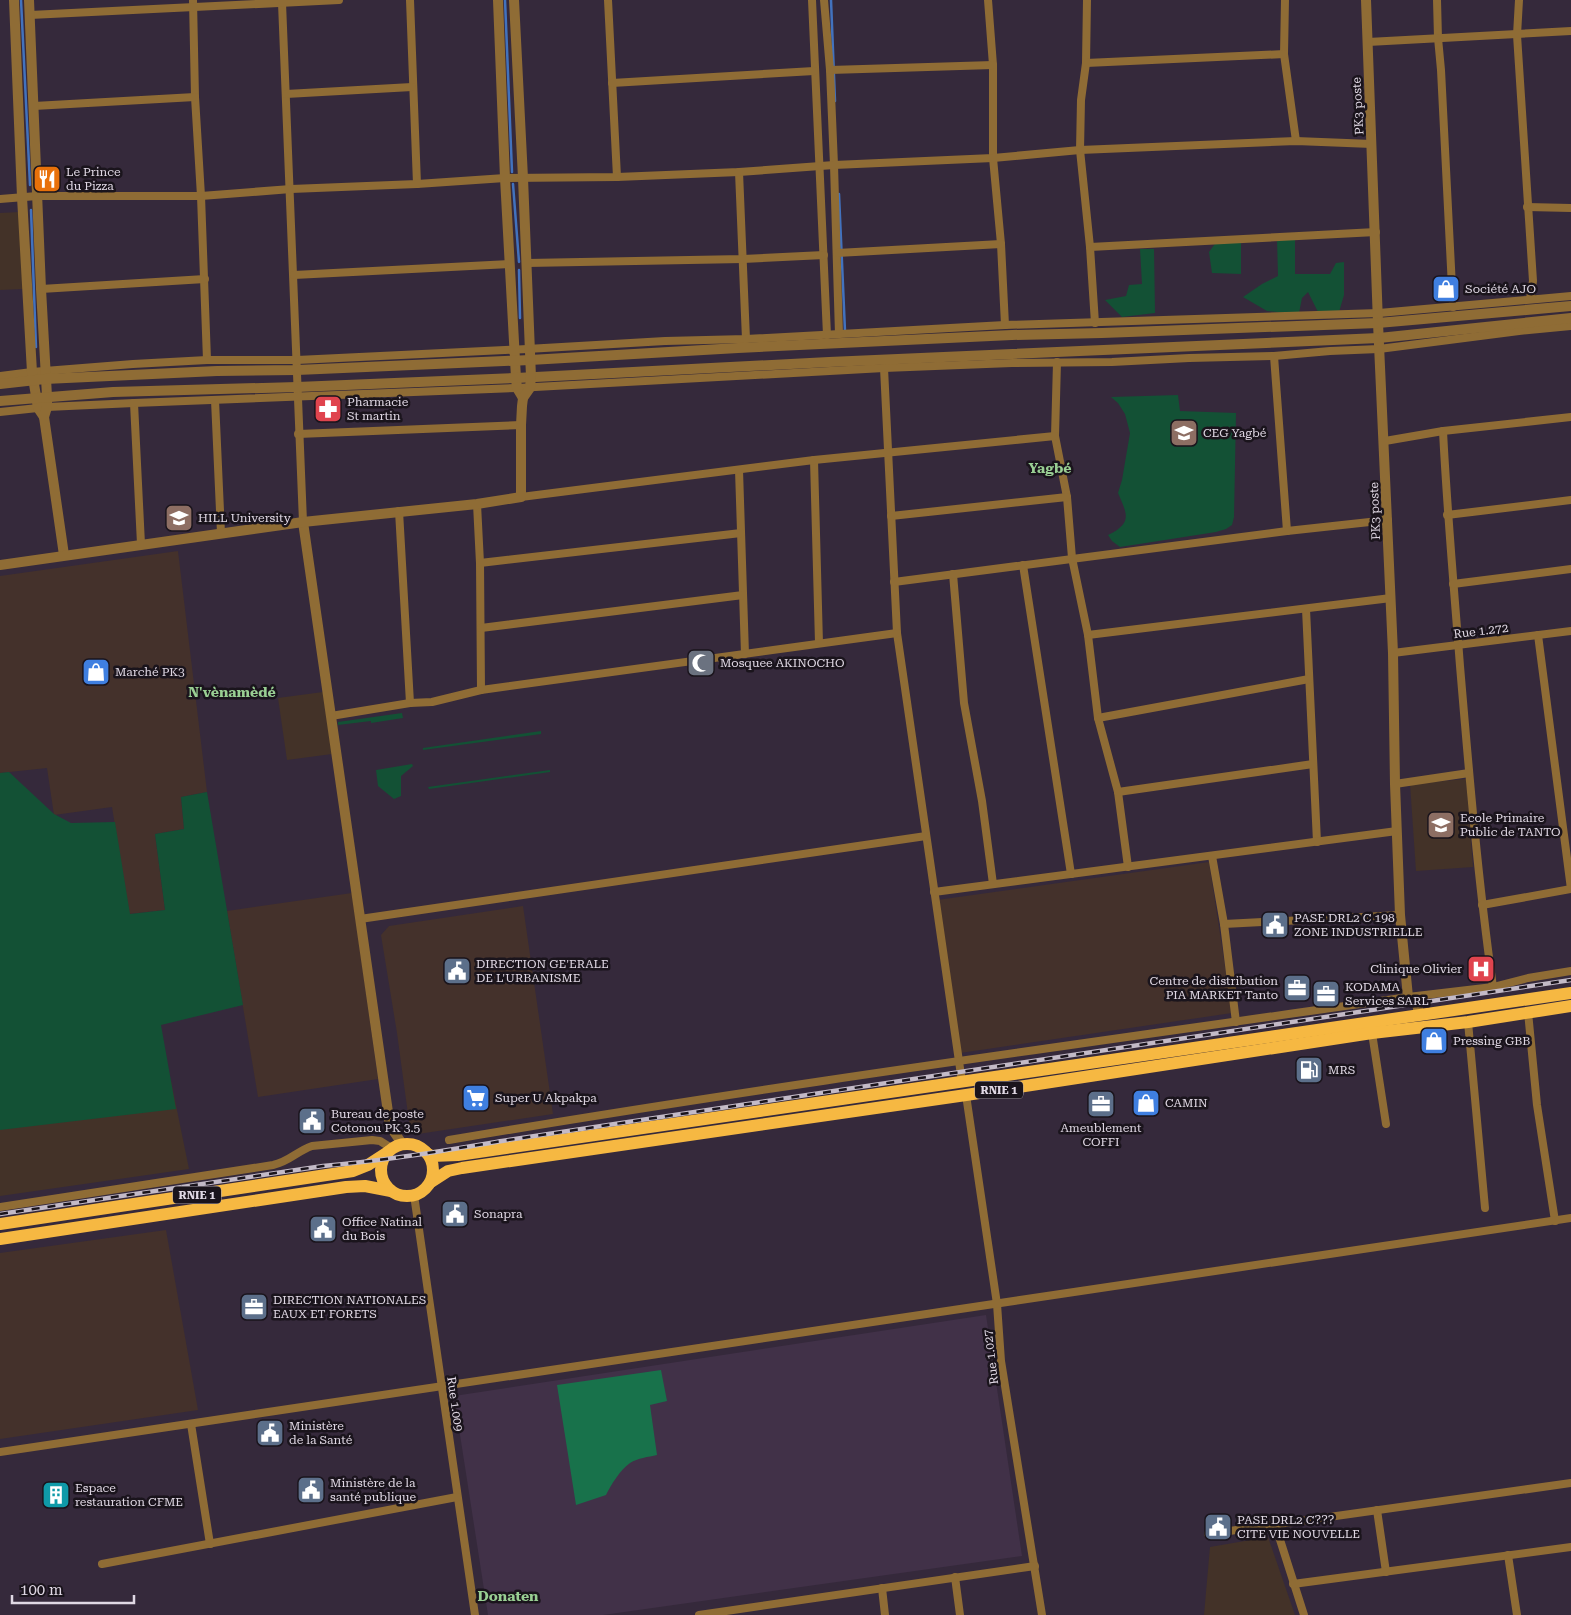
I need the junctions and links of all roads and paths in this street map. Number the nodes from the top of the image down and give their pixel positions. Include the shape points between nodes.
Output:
1 (14, 0) edge
2 (29, 0) edge
3 (339, 0) edge
4 (410, 0) edge
5 (498, 0) edge
6 (514, 0) edge
7 (608, 0) edge
8 (812, 0) edge
9 (824, 0) edge
10 (988, 0) edge
11 (1087, 0) edge
12 (1285, 0) edge
13 (1366, 0) edge
14 (1437, 0) edge
15 (1519, 0) edge
16 (193, 3) edge
17 (282, 3) junction
18 (30, 15) junction
19 (1571, 31) edge
20 (1517, 35) junction
21 (1438, 38) junction
22 (1368, 42) junction
23 (1284, 54) junction
24 (1086, 63) junction
25 (993, 65) junction
26 (830, 70) junction
27 (814, 71) junction
28 (612, 83) junction
29 (412, 87) junction
30 (286, 94) junction
31 (195, 97) junction
32 (34, 106) junction
33 (1296, 141) junction
34 (1372, 144) junction
35 (1080, 150) junction
36 (994, 158) junction
37 (834, 165) junction
38 (821, 166) junction
39 (739, 172) junction
40 (505, 178) junction
41 (523, 178) junction
42 (617, 178) junction
43 (417, 184) junction
44 (291, 189) junction
45 (37, 196) junction
46 (201, 196) junction
47 (22, 197) junction
48 (0, 199) edge
49 (1527, 207) junction
50 (1571, 208) edge
51 (1376, 232) junction
52 (1001, 244) junction
53 (1090, 247) junction
54 (837, 253) junction
55 (824, 255) junction
56 (743, 260) junction
57 (527, 263) junction
58 (510, 264) junction
59 (294, 275) junction
60 (205, 279) junction
61 (41, 289) junction
62 (1571, 296) edge
63 (1530, 299) junction
64 (1571, 306) edge
65 (1454, 307) junction
66 (1378, 318) junction
67 (1571, 318) edge
68 (1095, 323) junction
69 (1004, 325) junction
70 (1571, 326) edge
71 (827, 334) junction
72 (839, 334) junction
73 (1379, 338) junction
74 (746, 339) junction
75 (530, 349) junction
76 (1379, 349) junction
77 (514, 350) junction
78 (1274, 356) junction
79 (207, 360) junction
80 (530, 360) junction
81 (515, 361) junction
82 (1057, 362) junction
83 (297, 365) junction
84 (884, 368) junction
85 (45, 375) junction
86 (0, 376) edge
87 (33, 376) junction
88 (531, 382) junction
89 (516, 383) junction
90 (0, 384) edge
91 (297, 392) junction
92 (36, 397) junction
93 (523, 398) junction
94 (215, 400) junction
95 (0, 401) edge
96 (134, 403) junction
97 (44, 407) junction
98 (0, 412) edge
99 (1571, 417) edge
100 (520, 425) junction
101 (1443, 431) junction
102 (298, 434) junction
103 (1055, 436) junction
104 (1385, 441) junction
105 (888, 452) junction
106 (814, 460) junction
107 (739, 470) junction
108 (521, 497) junction
109 (1067, 497) junction
110 (1571, 500) edge
111 (477, 504) junction
112 (399, 511) junction
113 (1447, 515) junction
114 (891, 516) junction
115 (1388, 520) junction
116 (303, 522) junction
117 (1287, 531) junction
118 (221, 533) junction
119 (741, 533) junction
120 (141, 544) junction
121 (64, 555) junction
122 (1072, 558) junction
123 (480, 563) junction
124 (0, 564) edge
125 (1023, 565) junction
126 (1571, 569) edge
127 (953, 574) junction
128 (894, 582) junction
129 (1453, 584) junction
130 (743, 595) junction
131 (1391, 598) junction
132 (1306, 609) junction
133 (481, 628) junction
134 (1571, 631) edge
135 (897, 633) junction
136 (1088, 635) junction
137 (1538, 636) junction
138 (819, 643) junction
139 (1459, 646) junction
140 (1393, 653) junction
141 (745, 654) junction
142 (1309, 679) junction
143 (481, 690) junction
144 (410, 703) junction
145 (331, 716) junction
146 (1098, 718) junction
147 (1313, 764) junction
148 (1469, 774) junction
149 (1395, 784) junction
150 (1118, 792) junction
151 (1397, 832) junction
152 (926, 836) junction
153 (1317, 842) junction
154 (1212, 856) junction
155 (1128, 867) junction
156 (1071, 874) junction
157 (993, 884) junction
158 (1571, 889) edge
159 (934, 892) junction
160 (1482, 905) junction
161 (1400, 915) junction
162 (360, 919) junction
163 (1224, 924) junction
164 (1571, 971) edge
165 (1493, 987) junction
166 (1571, 993) edge
167 (1408, 997) junction
168 (1571, 1006) edge
169 (1528, 1012) junction
170 (1419, 1016) junction
171 (1236, 1022) junction
172 (1468, 1022) junction
173 (1372, 1033) junction
174 (959, 1062) junction
175 (962, 1082) junction
176 (966, 1095) junction
177 (1386, 1124) dead end
178 (449, 1140) dead end
179 (395, 1149) junction
180 (428, 1154) junction
181 (431, 1182) junction
182 (391, 1191) junction
183 (414, 1196) junction
184 (0, 1207) edge
185 (1486, 1208) dead end
186 (1571, 1218) edge
187 (1555, 1221) junction
188 (0, 1224) edge
189 (0, 1239) edge
190 (997, 1304) junction
191 (442, 1386) junction
192 (190, 1424) junction
193 (0, 1452) edge
194 (1571, 1483) edge
195 (457, 1498) junction
196 (1377, 1510) junction
197 (1275, 1524) junction
198 (1208, 1534) dead end
199 (210, 1544) junction
200 (1571, 1547) edge
201 (1508, 1555) junction
202 (102, 1564) dead end
203 (1035, 1566) junction
204 (1386, 1572) junction
205 (955, 1577) junction
206 (1293, 1584) junction
207 (882, 1588) junction
208 (474, 1615) edge
209 (699, 1615) edge
210 (885, 1615) edge
211 (960, 1615) edge
212 (1042, 1615) edge
213 (1304, 1615) edge
214 (1517, 1615) edge

1 - 47 street
2 - 18 street
3 - 17 street
4 - 29 street
5 - 40 street
6 - 41 street
7 - 28 street
8 - 27 street
9 - 26 street
10 - 25 street
11 - 24 street
12 - 23 street
13 - 22 street, PK3 poste
14 - 21 street
15 - 20 street
16 - 17 street
16 - 18 street
16 - 31 street
17 - 30 street
18 - 32 street
19 - 20 street
20 - 21 street
20 - 49 street
21 - 22 street
21 - 65 street
22 - 34 street, PK3 poste
23 - 24 street
23 - 33 street
24 - 35 street
25 - 26 street
25 - 36 street
26 - 37 street
27 - 28 street
27 - 38 street
28 - 42 street
29 - 30 street
29 - 43 street
30 - 44 street
31 - 32 street
31 - 46 street
32 - 45 street
33 - 34 street
33 - 35 street
34 - 51 street, PK3 poste
35 - 36 street
35 - 53 street
36 - 37 street
36 - 52 street
37 - 38 street
37 - 54 street
38 - 39 street
38 - 55 street
39 - 42 street
39 - 56 street
40 - 41 street
40 - 43 street
40 - 58 street
41 - 42 street
41 - 57 street
43 - 44 street
44 - 46 street
44 - 59 street
45 - 46 street
45 - 47 street
45 - 61 street
46 - 60 street
47 - 48 street
47 - 87 street
49 - 50 street
49 - 63 street via 1533,281
51 - 53 street
51 - 66 street, PK3 poste
52 - 54 street
52 - 69 street
53 - 68 street
54 - 72 street
55 - 56 street
55 - 71 street
56 - 57 street
56 - 74 street
57 - 75 street
58 - 59 street
58 - 77 street
59 - 83 street
60 - 61 street
60 - 79 street
61 - 85 street
62 - 63 street
63 - 65 street
64 - 66 street
65 - 66 street
66 - 68 street
66 - 73 street, PK3 poste
66 - 80 street
67 - 73 street
68 - 69 street
69 - 72 street
70 - 76 street
71 - 72 street
71 - 74 street
73 - 76 street, PK3 poste
73 - 88 street via 828,362
74 - 75 street
75 - 77 street
75 - 80 street
76 - 78 street
76 - 104 street, PK3 poste
77 - 81 street
77 - 83 street
78 - 82 street
78 - 117 street
79 - 83 street
79 - 85 street
80 - 81 street
80 - 88 street
81 - 83 street
81 - 89 street
82 - 84 street
82 - 103 street
83 - 85 street via 217,371
83 - 91 street
84 - 88 street
84 - 105 street
85 - 87 street
85 - 97 street
86 - 87 street
87 - 90 street
87 - 92 street
88 - 89 street
88 - 93 street
89 - 91 street
89 - 93 street
91 - 94 street
91 - 97 street via 113,392
91 - 102 street
92 - 95 street
92 - 97 street
93 - 100 street
94 - 96 street
94 - 118 street
96 - 97 street
96 - 120 street
97 - 98 street
97 - 121 street
99 - 101 street
100 - 102 street
100 - 108 street
101 - 104 street
101 - 113 street
102 - 116 street
103 - 105 street
103 - 109 street
104 - 115 street, PK3 poste
105 - 106 street
105 - 114 street
106 - 107 street
106 - 138 street
107 - 108 street
107 - 119 street
108 - 111 street
109 - 114 street
109 - 122 street
110 - 113 street
111 - 112 street
111 - 123 street
112 - 116 street
112 - 144 street
113 - 129 street
114 - 128 street
115 - 117 street
115 - 131 street, PK3 poste
116 - 118 street
116 - 145 street
117 - 122 street
118 - 120 street
119 - 123 street
119 - 130 street
120 - 121 street
121 - 124 street
122 - 125 street
122 - 136 street
123 - 133 street
125 - 127 street
125 - 156 street
126 - 129 street
127 - 128 street
127 - 157 street via 964,703
128 - 135 street
129 - 139 street
130 - 133 street
130 - 141 street
131 - 132 street
131 - 140 street, PK3 poste
132 - 136 street
132 - 142 street
133 - 143 street
134 - 137 street, Rue 1.272
135 - 138 street
135 - 152 street
136 - 146 street
137 - 139 street, Rue 1.272
137 - 158 street
138 - 141 street
139 - 140 street, Rue 1.272
139 - 148 street
140 - 149 street, PK3 poste
141 - 143 street
142 - 146 street
142 - 147 street
143 - 144 street via 432,702
144 - 145 street
145 - 162 street
146 - 150 street
147 - 150 street
147 - 153 street
148 - 149 street
148 - 160 street
149 - 151 street, PK3 poste
150 - 155 street
151 - 153 street
151 - 161 street, PK3 poste
152 - 159 street
152 - 162 street
153 - 154 street
154 - 155 street
154 - 163 street
155 - 156 street
156 - 157 street
157 - 159 street
158 - 160 street
159 - 174 street
160 - 165 street
161 - 163 street
161 - 167 street, PK3 poste
162 - 179 street
163 - 171 street
164 - 165 street
165 - 167 street
166 - 170 highway, RNIE 1
167 - 170 street, PK3 poste via 1417,1002
167 - 171 street
168 - 169 highway, RNIE 1
169 - 172 highway, RNIE 1
169 - 187 street via 1537,1105
170 - 175 highway, RNIE 1
171 - 174 street
172 - 173 highway, RNIE 1
172 - 185 street
173 - 176 highway, RNIE 1
173 - 177 street
174 - 175 street
174 - 178 street
175 - 180 highway, RNIE 1 via 458,1155
176 - 181 highway, RNIE 1 via 462,1168 448,1171
176 - 190 street, Rue 1.027
179 - 180 highway, RNIE 1 via 412,1145
179 - 182 highway via 383,1160 381,1171
179 - 184 street via 380,1140 312,1146 289,1160 273,1165
179 - 188 highway, RNIE 1 via 353,1171
180 - 181 highway via 433,1168
181 - 183 highway, RNIE 1
182 - 183 highway, RNIE 1 via 402,1196
182 - 189 highway, RNIE 1 via 365,1186 346,1187
183 - 191 street, Rue 1.009
186 - 187 street
187 - 190 street
190 - 191 street
190 - 203 street, Rue 1.027 via 1001,1361
191 - 192 street
191 - 195 street, Rue 1.009
192 - 193 street
192 - 199 street
194 - 196 street
195 - 199 street
195 - 208 street, Rue 1.009
196 - 197 street
196 - 204 street
197 - 198 street
197 - 206 street
199 - 202 street
200 - 201 street
201 - 204 street
201 - 214 street
203 - 205 street
203 - 212 street, Rue 1.027
204 - 206 street
205 - 207 street
205 - 211 street
206 - 213 street
207 - 209 street
207 - 210 street

